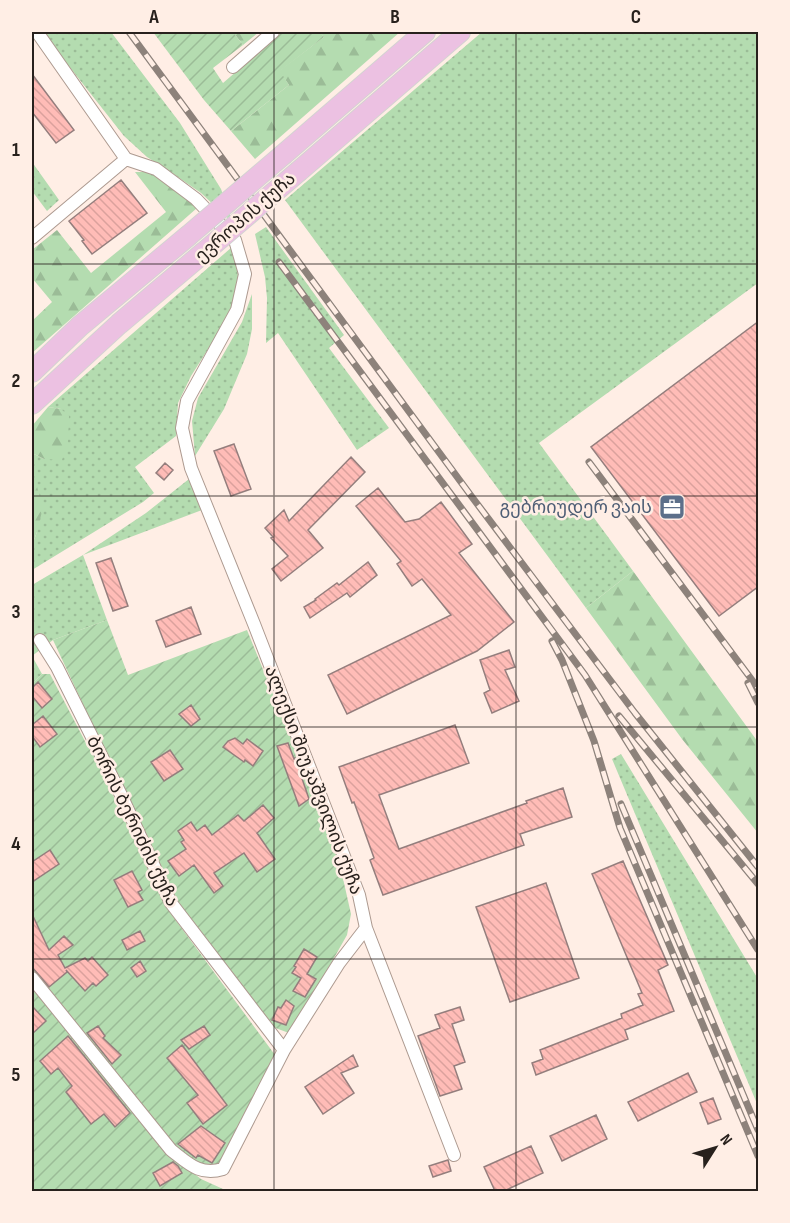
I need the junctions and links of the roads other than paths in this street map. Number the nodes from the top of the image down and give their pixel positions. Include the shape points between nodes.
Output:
1 (37, 32) edge
2 (273, 32) edge
3 (426, 32) edge
4 (460, 32) edge
5 (233, 67) dead end
6 (126, 159) junction
7 (32, 238) edge
8 (32, 372) edge
9 (32, 405) edge
10 (40, 640) dead end
11 (366, 928) junction
12 (32, 978) edge
13 (284, 1050) junction
14 (454, 1155) dead end

1 - 6 street
2 - 5 street
3 - 8 main road, ევროპის ქუჩა, bridge
4 - 9 main road, ევროპის ქუჩა, bridge via 119,324
6 - 7 street
6 - 11 street, ალექსი შიუკაშვილის ქუჩა via 156,169 196,199 235,240 245,274 237,310 186,401 182,428 191,468 359,895
10 - 13 street, ბორის ბერიძის ქუჩა via 122,797 171,903
11 - 13 street
11 - 14 street, ალექსი შიუკაშვილის ქუჩა
12 - 13 street via 171,1150 192,1166 211,1173 223,1169

